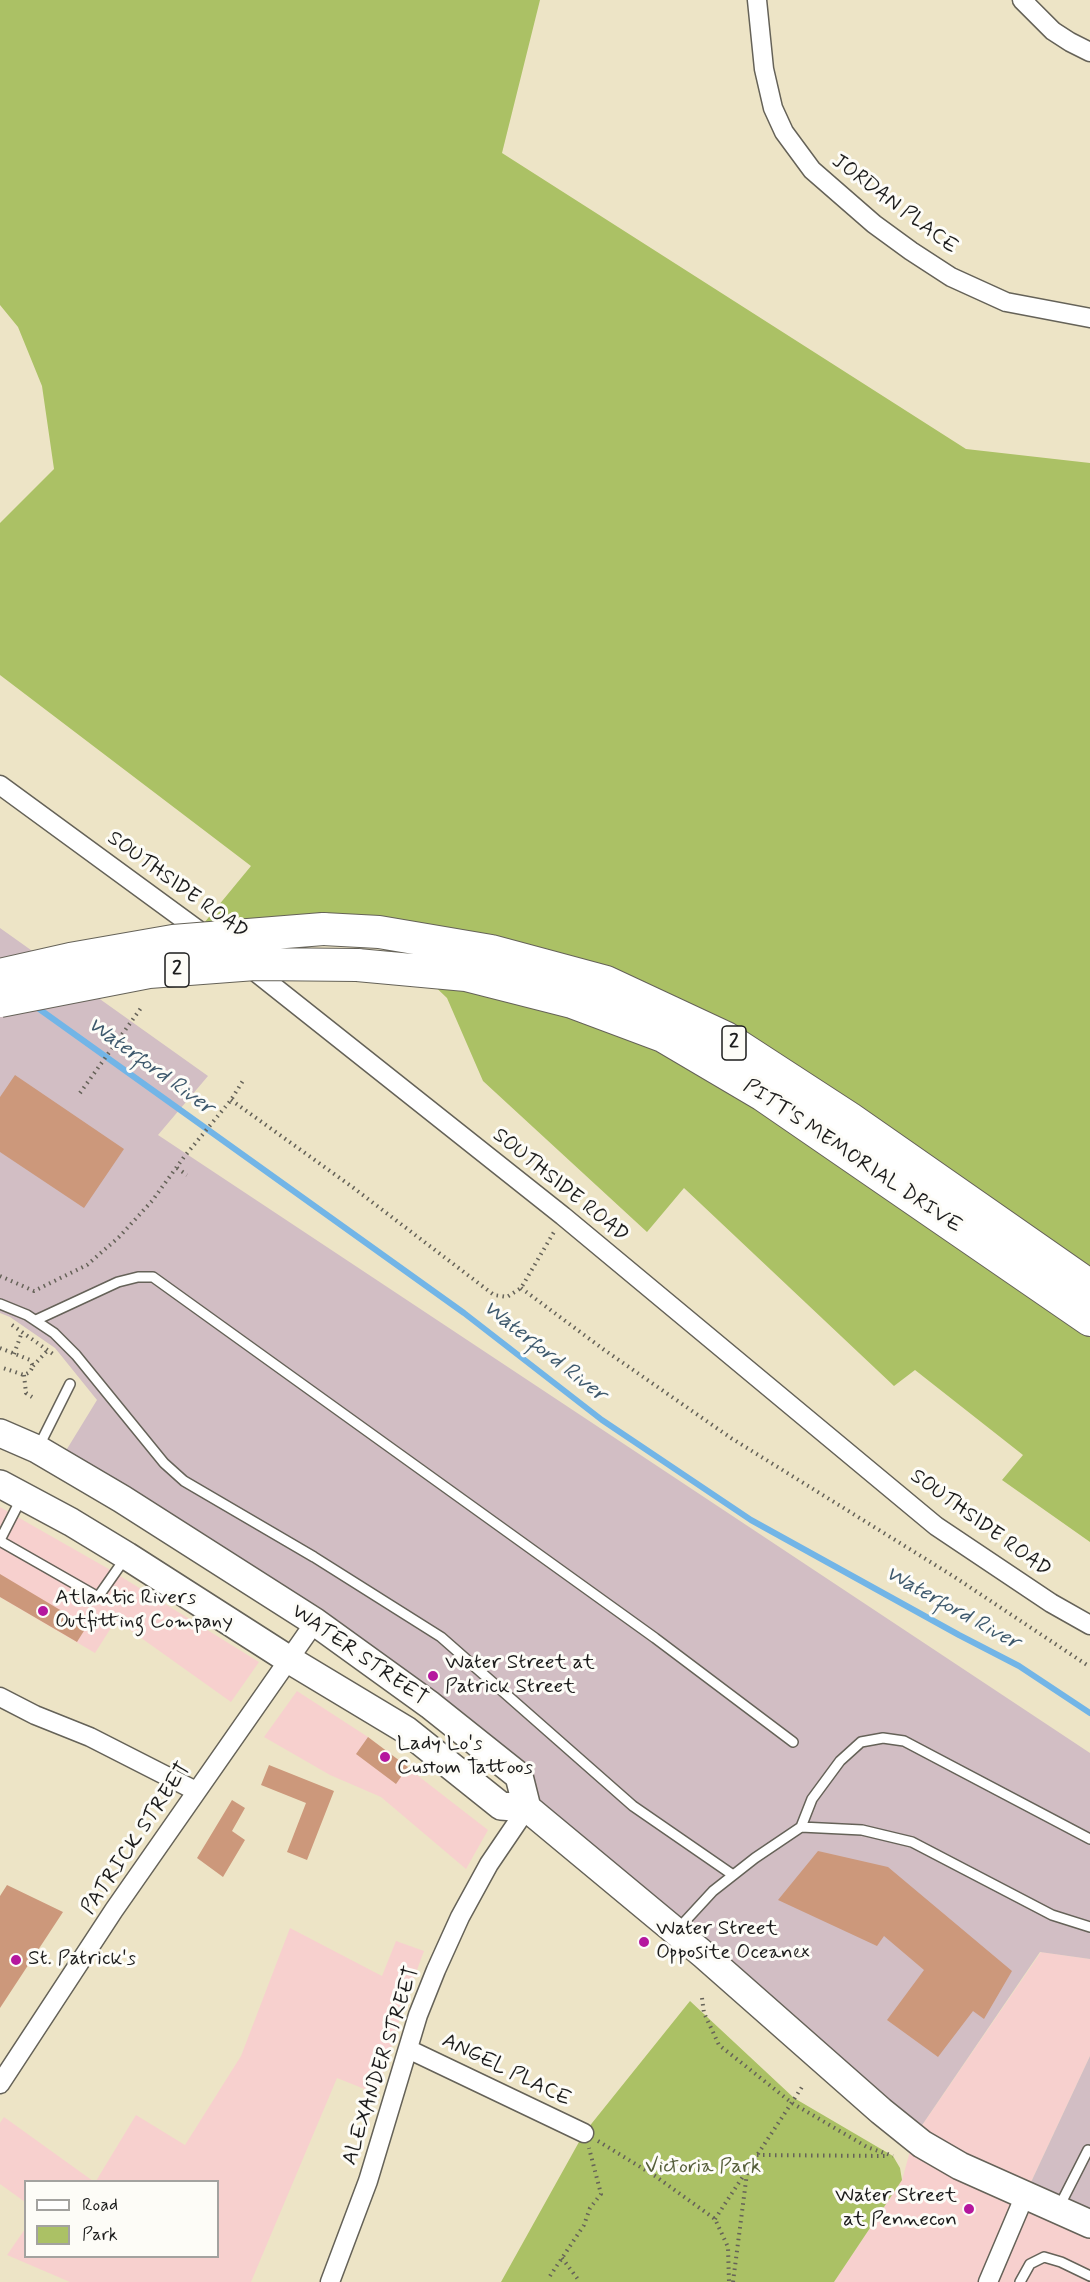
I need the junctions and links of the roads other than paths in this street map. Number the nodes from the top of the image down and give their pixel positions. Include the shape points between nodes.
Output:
1 (757, 0) edge
2 (1022, 0) edge
3 (1090, 52) edge
4 (1090, 318) edge
5 (0, 785) edge
6 (0, 975) edge
7 (0, 1001) edge
8 (1090, 1286) edge
9 (0, 1305) edge
10 (36, 1320) junction
11 (1090, 1320) edge
12 (70, 1384) road end
13 (0, 1432) edge
14 (37, 1449) junction
15 (11, 1490) edge
16 (0, 1540) edge
17 (127, 1556) junction
18 (315, 1622) junction
19 (1090, 1625) edge
20 (288, 1659) junction
21 (0, 1697) edge
22 (792, 1742) dead end
23 (196, 1791) junction
24 (527, 1808) junction
25 (801, 1827) junction
26 (1090, 1839) edge
27 (733, 1875) junction
28 (1090, 1927) edge
29 (676, 1932) junction
30 (408, 2049) junction
31 (0, 2084) edge
32 (584, 2133) road end
33 (1090, 2151) edge
34 (1025, 2195) junction
35 (1058, 2209) junction
36 (1090, 2224) edge
37 (1090, 2276) edge
38 (330, 2282) edge
39 (988, 2282) edge
40 (1020, 2282) edge

1 - 4 street, JORDAN PLACE via 764,69 773,108 784,132 812,170 874,224 951,277 1006,302
2 - 3 street via 1053,31
5 - 19 street, SOUTHSIDE ROAD via 272,983 563,1216 936,1526
6 - 8 highway, PITT'S MEMORIAL DRIVE / 2, bridge via 173,941 323,929 379,932 491,951 606,982 726,1038 849,1118
7 - 11 highway, PITT'S MEMORIAL DRIVE / 2, bridge via 149,972 255,964 357,965 466,975 572,1002 663,1036 763,1095
9 - 10 lane
10 - 22 lane via 118,1282 153,1277 655,1638
10 - 27 lane via 75,1355 164,1463 184,1480 441,1638 633,1806
12 - 14 lane
13 - 14 main road, WATER STREET
14 - 18 main road, WATER STREET
15 - 16 lane
15 - 17 main road, WATER STREET
16 - 17 lane via 98,1598
17 - 20 main road, WATER STREET
18 - 20 street, PATRICK STREET
18 - 24 main road, WATER STREET via 519,1776
20 - 23 street, PATRICK STREET
20 - 24 main road, WATER STREET via 406,1730 501,1806
21 - 23 street
23 - 31 street, PATRICK STREET
24 - 29 main road
24 - 30 street, ALEXANDER STREET via 489,1864 460,1917
25 - 26 lane via 812,1799 840,1761 861,1742 883,1738 904,1741
25 - 27 lane
25 - 28 lane via 861,1830 912,1842 1052,1915
27 - 29 lane
29 - 34 main road via 922,2144
30 - 32 street, ANGEL PLACE
30 - 38 street, ALEXANDER STREET via 368,2181
33 - 35 lane
34 - 35 main road
34 - 39 street
35 - 36 main road
37 - 40 lane via 1044,2257 1030,2264

